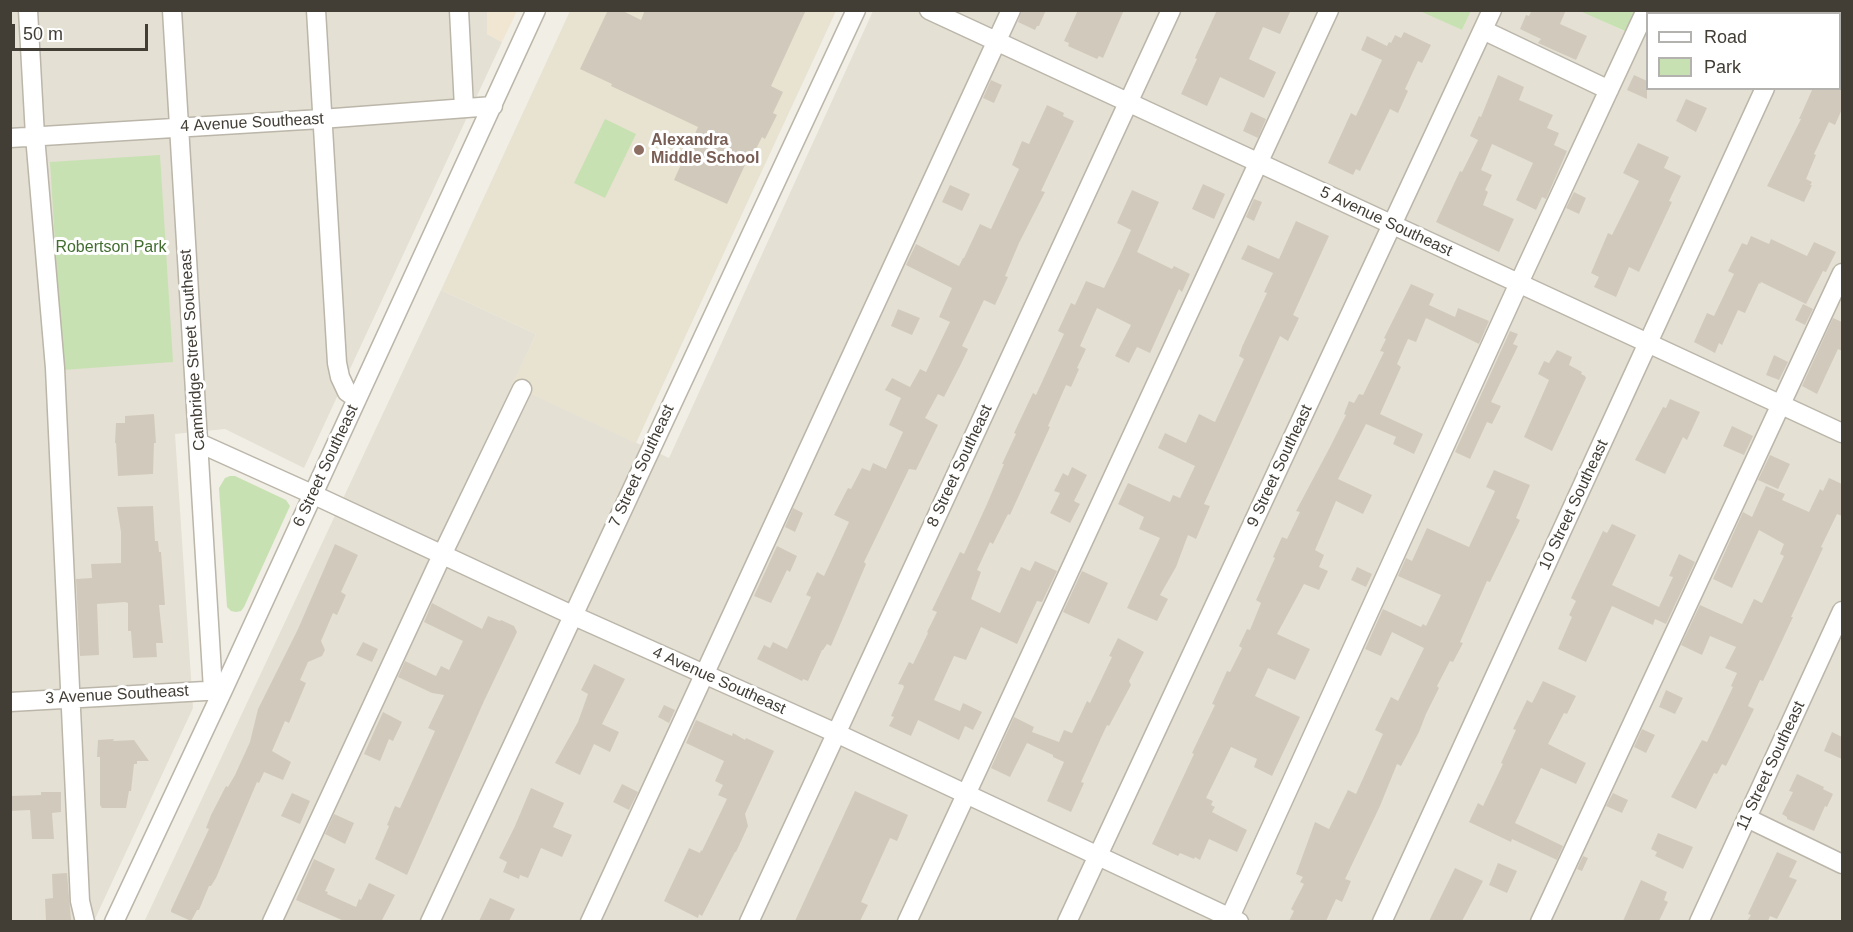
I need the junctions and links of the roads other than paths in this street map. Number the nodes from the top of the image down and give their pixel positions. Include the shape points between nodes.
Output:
1 (28, 10) edge
2 (172, 10) edge
3 (316, 10) edge
4 (459, 10) edge
5 (536, 10) edge
6 (856, 10) edge
7 (929, 10) edge
8 (1011, 10) edge
9 (1171, 10) edge
10 (1329, 10) edge
11 (1492, 10) edge
12 (1646, 10) edge
13 (1482, 30) junction
14 (997, 42) junction
15 (1609, 90) junction
16 (1765, 90) edge
17 (1129, 103) junction
18 (493, 106) junction
19 (464, 108) junction
20 (321, 119) junction
21 (178, 127) junction
22 (35, 136) junction
23 (10, 138) edge
24 (1258, 163) junction
25 (1392, 224) junction
26 (1842, 273) edge
27 (1519, 283) junction
28 (1649, 343) junction
29 (522, 389) dead end
30 (357, 399) junction
31 (1781, 404) junction
32 (1842, 433) edge
33 (199, 443) junction
34 (312, 494) junction
35 (442, 555) junction
36 (1842, 611) edge
37 (572, 615) junction
38 (703, 674) junction
39 (218, 690) junction
40 (70, 698) junction
41 (10, 702) edge
42 (836, 733) junction
43 (966, 794) junction
44 (1747, 818) junction
45 (1098, 856) junction
46 (1842, 864) edge
47 (1234, 919) edge
48 (85, 921) edge
49 (114, 921) edge
50 (272, 921) edge
51 (430, 921) edge
52 (590, 921) edge
53 (749, 921) edge
54 (908, 921) edge
55 (1067, 921) edge
56 (1382, 921) edge
57 (1540, 921) edge
58 (1698, 921) edge

1 - 22 street
2 - 21 street, Cambridge Street Southeast
3 - 20 street
4 - 19 street
5 - 18 street, 6 Street Southeast
6 - 37 street, 7 Street Southeast
7 - 14 street, 5 Avenue Southeast
8 - 14 street
9 - 17 street, 8 Street Southeast
10 - 24 street
11 - 13 street, 9 Street Southeast
12 - 15 street
13 - 15 street
13 - 25 street, 9 Street Southeast
14 - 17 street, 5 Avenue Southeast
14 - 38 street
15 - 27 street
16 - 28 street, 10 Street Southeast
17 - 24 street, 5 Avenue Southeast
17 - 42 street, 8 Street Southeast
18 - 19 street, 4 Avenue Southeast
18 - 30 street, 6 Street Southeast
19 - 20 street, 4 Avenue Southeast
20 - 21 street, 4 Avenue Southeast
20 - 30 street via 337,363 347,392
21 - 22 street, 4 Avenue Southeast
21 - 33 street, Cambridge Street Southeast
22 - 23 street, 4 Avenue Southeast
22 - 40 street via 55,368
24 - 25 street, 5 Avenue Southeast
24 - 43 street
25 - 27 street, 5 Avenue Southeast
25 - 45 street, 9 Street Southeast
26 - 31 street
27 - 28 street, 5 Avenue Southeast
27 - 47 street
28 - 31 street, 5 Avenue Southeast
28 - 56 street, 10 Street Southeast
29 - 35 street
30 - 34 street, 6 Street Southeast
31 - 32 street, 5 Avenue Southeast
31 - 57 street
33 - 34 street, 4 Avenue Southeast
33 - 39 street, Cambridge Street Southeast
34 - 35 street, 4 Avenue Southeast
34 - 39 street, 6 Street Southeast
35 - 37 street, 4 Avenue Southeast
35 - 50 street
36 - 44 street, 11 Street Southeast
37 - 38 street, 4 Avenue Southeast
37 - 51 street, 7 Street Southeast
38 - 42 street, 4 Avenue Southeast
38 - 52 street
39 - 40 street, 3 Avenue Southeast
39 - 49 street, 6 Street Southeast
40 - 41 street, 3 Avenue Southeast
40 - 48 street via 80,902
42 - 43 street, 4 Avenue Southeast
42 - 53 street, 8 Street Southeast
43 - 45 street, 4 Avenue Southeast
43 - 54 street
44 - 46 street
44 - 58 street, 11 Street Southeast
45 - 47 street, 4 Avenue Southeast
45 - 55 street, 9 Street Southeast

